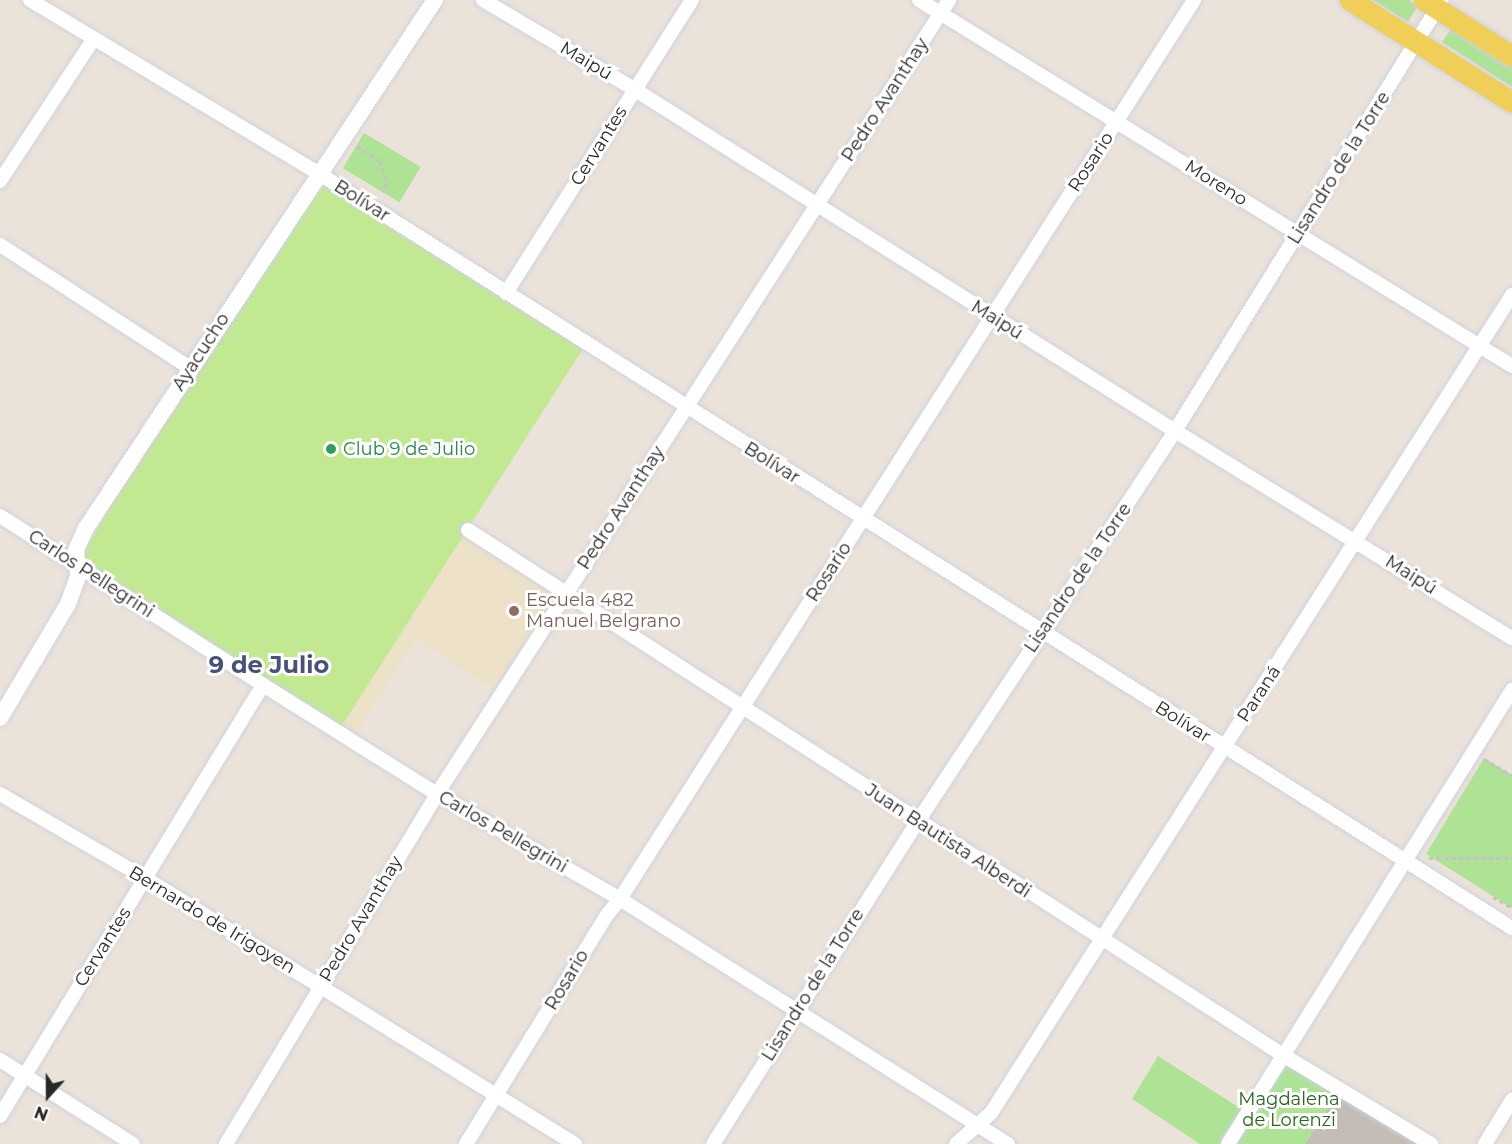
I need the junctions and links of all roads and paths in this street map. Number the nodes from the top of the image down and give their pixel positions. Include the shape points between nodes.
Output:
1 (30, 0) edge
2 (435, 0) edge
3 (483, 0) edge
4 (692, 0) edge
5 (919, 0) edge
6 (950, 0) edge
7 (1194, 0) edge
8 (1350, 0) edge
9 (1434, 3) edge
10 (941, 14) junction
11 (93, 40) junction
12 (1417, 41) junction
13 (1512, 56) edge
14 (634, 89) junction
15 (1512, 102) edge
16 (1117, 122) junction
17 (356, 146) dead end
18 (318, 173) junction
19 (0, 181) edge
20 (382, 192) dead end
21 (817, 207) junction
22 (1298, 234) junction
23 (0, 245) edge
24 (506, 293) junction
25 (1512, 295) edge
26 (992, 316) junction
27 (1480, 346) junction
28 (1512, 366) edge
29 (190, 368) junction
30 (685, 408) junction
31 (1175, 432) junction
32 (0, 516) edge
33 (862, 520) junction
34 (468, 530) dead end
35 (1356, 541) junction
36 (77, 564) junction
37 (566, 594) junction
38 (1041, 633) junction
39 (1512, 638) edge
40 (263, 686) junction
41 (1512, 690) edge
42 (741, 709) junction
43 (0, 718) edge
44 (1224, 747) junction
45 (1478, 768) dead end
46 (1512, 775) edge
47 (0, 794) edge
48 (437, 794) junction
49 (918, 821) junction
50 (1512, 858) edge
51 (1403, 861) junction
52 (1431, 864) dead end
53 (145, 878) junction
54 (1492, 897) dead end
55 (620, 899) junction
56 (1512, 908) edge
57 (1512, 928) edge
58 (1101, 939) junction
59 (320, 986) junction
60 (796, 1010) junction
61 (1283, 1055) junction
62 (0, 1060) edge
63 (24, 1074) junction
64 (496, 1095) junction
65 (1512, 1100) edge
66 (0, 1116) edge
67 (977, 1126) junction
68 (133, 1144) edge
69 (225, 1144) edge
70 (466, 1144) edge
71 (574, 1144) edge
72 (713, 1144) edge
73 (956, 1144) edge
74 (1008, 1144) edge
75 (1227, 1144) edge
76 (1431, 1144) edge
77 (1485, 1144) edge

1 - 11 street, Bolívar
2 - 18 street, Ayacucho
3 - 14 street, Maipú
4 - 14 street, Cervantes
5 - 10 street, Moreno
6 - 10 street, Pedro Avanthay
7 - 16 street, Rosario
8 - 12 main road
9 - 12 street, Lisandro de la Torre
9 - 13 main road
10 - 16 street, Moreno
10 - 21 street, Pedro Avanthay
11 - 18 street, Bolívar
11 - 19 street
12 - 15 main road
12 - 22 street, Lisandro de la Torre
14 - 21 street, Maipú
14 - 24 street, Cervantes
16 - 22 street, Moreno
16 - 26 street, Rosario
17 - 20 path via 380,161 387,184
18 - 24 street, Bolívar
18 - 29 street, Ayacucho
21 - 26 street, Maipú
21 - 30 street, Pedro Avanthay
22 - 27 street, Moreno
22 - 31 street, Lisandro de la Torre
23 - 29 street
24 - 30 street, Bolívar
25 - 27 street, Paraná
26 - 31 street, Maipú
26 - 33 street, Rosario
27 - 28 street, Moreno
27 - 35 street, Paraná
29 - 36 street, Ayacucho via 86,528 76,550
30 - 33 street, Bolívar
30 - 37 street, Pedro Avanthay
31 - 35 street, Maipú
31 - 38 street, Lisandro de la Torre
32 - 36 street, Carlos Pellegrini
33 - 38 street, Bolívar
33 - 42 street, Rosario
34 - 37 street, Juan Bautista Alberdi
35 - 39 street, Maipú
35 - 44 street, Paraná
36 - 40 street, Carlos Pellegrini
36 - 43 street, Ayacucho via 78,577 68,604
37 - 42 street, Juan Bautista Alberdi
37 - 48 street, Pedro Avanthay
38 - 44 street, Bolívar
38 - 49 street, Lisandro de la Torre
40 - 48 street, Carlos Pellegrini
40 - 53 street, Cervantes
41 - 51 street
42 - 49 street, Juan Bautista Alberdi
42 - 55 street, Rosario
44 - 51 street, Bolívar
44 - 58 street, Paraná
45 - 46 path via 1484,758
47 - 53 street, Bernardo de Irigoyen
48 - 55 street, Carlos Pellegrini
48 - 59 street, Pedro Avanthay
49 - 58 street, Juan Bautista Alberdi
49 - 60 street, Lisandro de la Torre
50 - 52 path via 1421,858
51 - 57 street, Bolívar
51 - 61 street
53 - 59 street, Bernardo de Irigoyen
53 - 63 street, Cervantes
54 - 56 path
55 - 60 street, Carlos Pellegrini
55 - 64 street, Rosario
58 - 61 street, Juan Bautista Alberdi
58 - 67 street, Paraná via 991,1113
59 - 64 street, Bernardo de Irigoyen
59 - 69 street, Pedro Avanthay
60 - 67 street, Carlos Pellegrini
60 - 72 street, Lisandro de la Torre
61 - 75 street
61 - 76 street, Juan Bautista Alberdi
62 - 63 street
63 - 66 street, Cervantes
63 - 68 street
64 - 70 street, Rosario
64 - 71 street, Bernardo de Irigoyen
65 - 77 street
67 - 73 street, Paraná
67 - 74 street, Carlos Pellegrini

